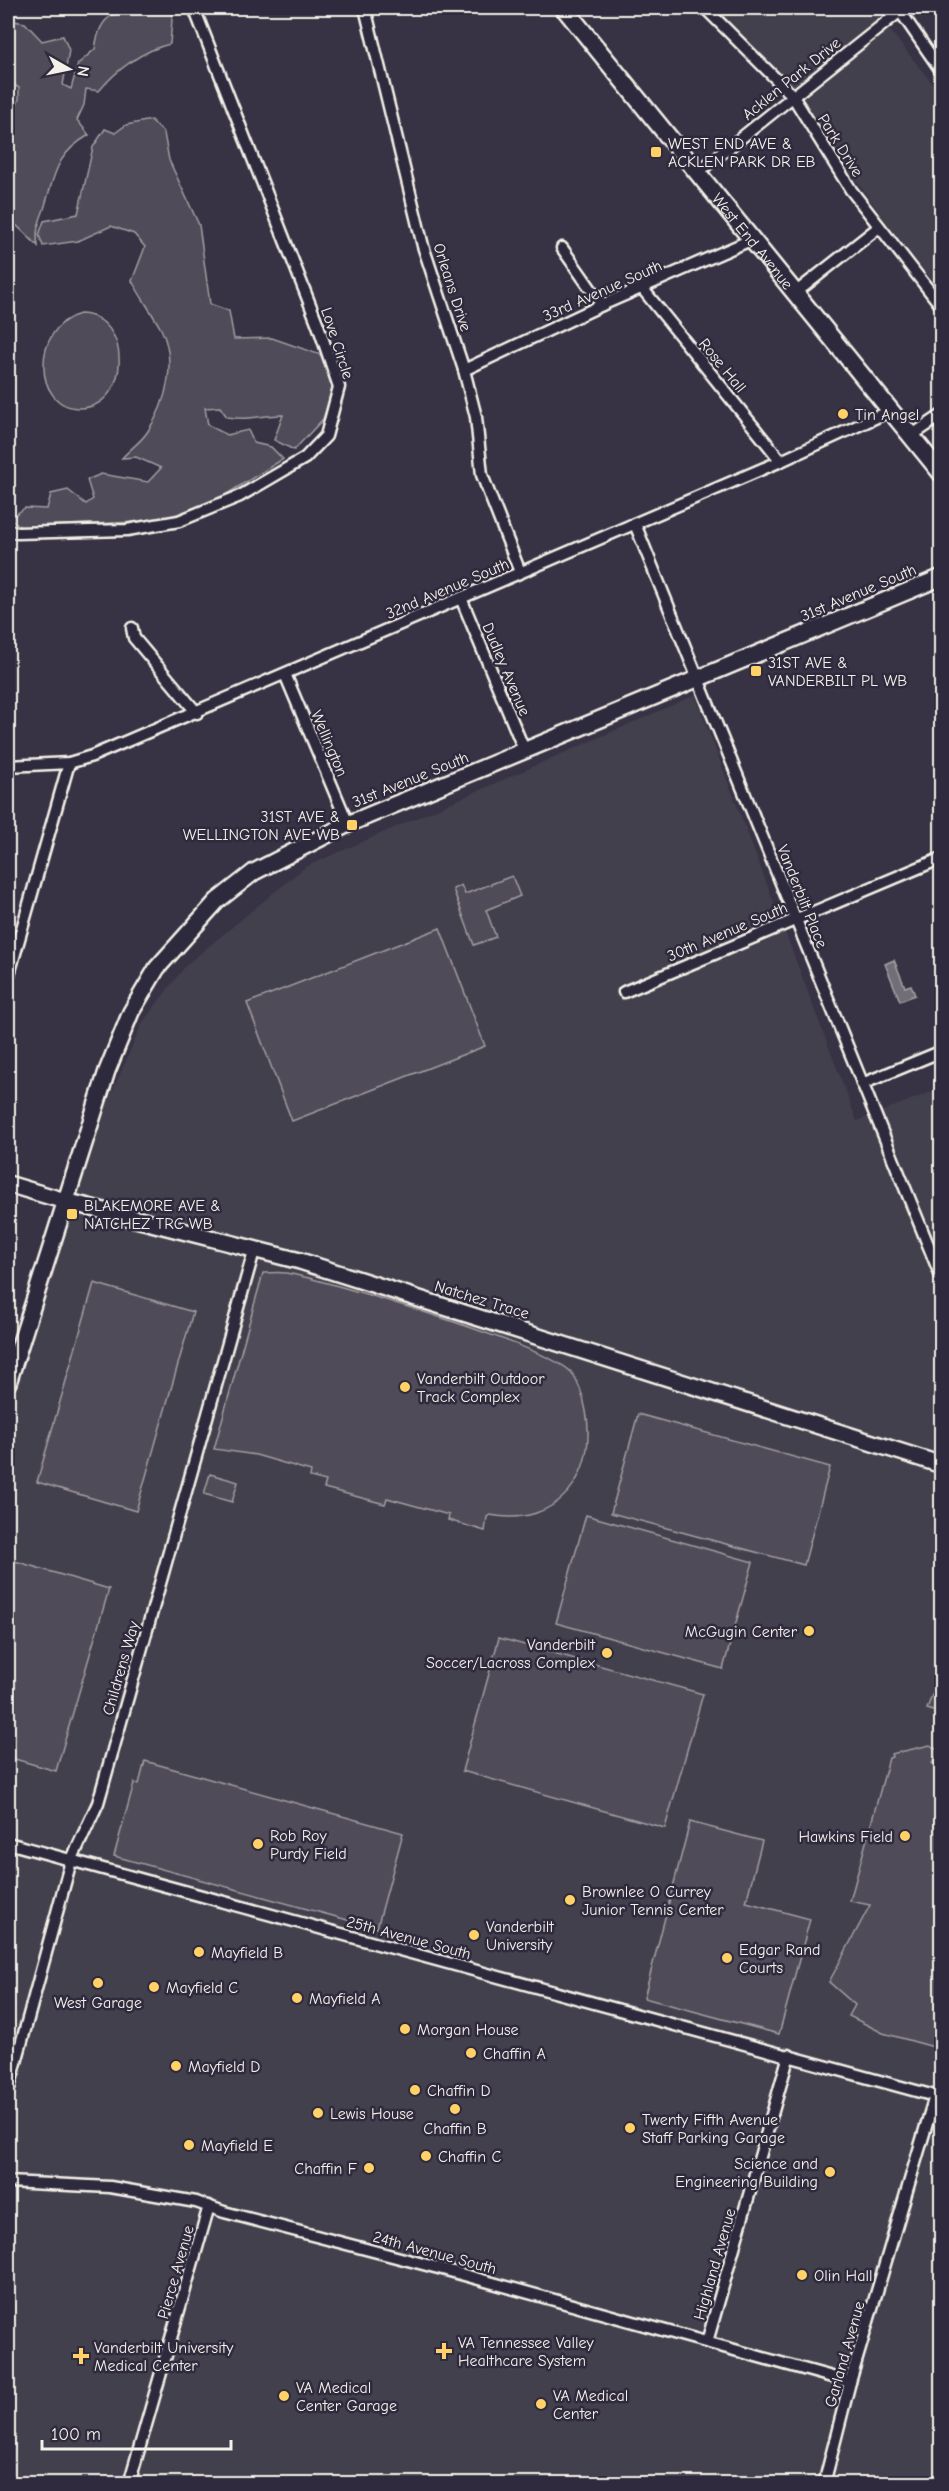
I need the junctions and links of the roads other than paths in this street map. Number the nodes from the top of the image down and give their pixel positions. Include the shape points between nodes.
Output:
1 (194, 8) edge
2 (365, 8) edge
3 (564, 8) edge
4 (705, 8) edge
5 (902, 9) edge
6 (942, 72) edge
7 (792, 95) junction
8 (697, 172) junction
9 (879, 227) junction
10 (753, 239) junction
11 (562, 248) dead end
12 (642, 288) junction
13 (794, 294) junction
14 (602, 305) junction
15 (942, 307) edge
16 (464, 370) junction
17 (890, 411) junction
18 (942, 415) edge
19 (911, 436) junction
20 (781, 461) junction
21 (942, 474) edge
22 (635, 524) junction
23 (8, 530) edge
24 (520, 572) junction
25 (942, 577) edge
26 (461, 598) junction
27 (132, 628) dead end
28 (285, 674) junction
29 (698, 679) junction
30 (197, 713) junction
31 (525, 752) junction
32 (69, 763) junction
33 (8, 766) edge
34 (348, 824) junction
35 (942, 858) edge
36 (795, 918) junction
37 (8, 978) edge
38 (624, 992) dead end
39 (942, 1051) edge
40 (862, 1084) junction
41 (8, 1184) edge
42 (65, 1201) junction
43 (254, 1251) junction
44 (942, 1279) edge
45 (8, 1383) edge
46 (942, 1465) edge
47 (8, 1843) edge
48 (71, 1861) junction
49 (789, 2055) junction
50 (8, 2092) edge
51 (938, 2097) edge
52 (8, 2182) edge
53 (210, 2206) junction
54 (707, 2342) junction
55 (850, 2382) junction
56 (129, 2484) edge
57 (824, 2484) edge

1 - 23 street, Love Circle via 339,387 326,436 306,458 240,496 179,521 127,530
2 - 16 street, Orleans Drive via 423,246
3 - 8 main road, West End Avenue
4 - 7 street, Park Drive
5 - 6 street
5 - 7 street, Acklen Park Drive
7 - 8 street, Acklen Park Drive
7 - 9 street, Park Drive via 841,176
8 - 10 main road, West End Avenue
9 - 13 street
9 - 15 street, Park Drive
10 - 12 street, 33rd Avenue South
10 - 13 main road, West End Avenue
11 - 14 street
12 - 14 street, 33rd Avenue South
12 - 20 street, Rose Hall
13 - 17 main road, West End Avenue
14 - 16 street, 33rd Avenue South
16 - 24 street, Orleans Drive via 476,417 482,476
17 - 19 main road, West End Avenue
17 - 20 street, 32nd Avenue South
18 - 19 street
19 - 21 main road, West End Avenue
20 - 22 street, 32nd Avenue South
22 - 24 street, 32nd Avenue South
22 - 29 street, Vanderbilt Place
24 - 26 street, 32nd Avenue South
25 - 29 main road, 31st Avenue South
26 - 28 street, 32nd Avenue South
26 - 31 street, Dudley Avenue
27 - 30 street via 134,638
28 - 30 street, 32nd Avenue South
28 - 34 street, Wellington
29 - 31 main road, 31st Avenue South
29 - 36 street, Vanderbilt Place
30 - 32 street, 32nd Avenue South
31 - 34 main road, 31st Avenue South
32 - 33 street, 32nd Avenue South
32 - 37 street
34 - 42 main road, 31st Avenue South via 254,872 217,900 157,968 131,1012 106,1071
35 - 36 street, 30th Avenue South
36 - 38 street, 30th Avenue South
36 - 40 street, Vanderbilt Place
39 - 40 street
40 - 44 street, Vanderbilt Place
41 - 42 main road, Natchez Trace
42 - 43 main road, Natchez Trace
42 - 45 main road, 31st Avenue South
43 - 46 main road, Natchez Trace via 334,1272
43 - 48 street, Childrens Way via 98,1803
47 - 48 street, 25th Avenue South
48 - 49 street, 25th Avenue South
48 - 50 street, Childrens Way
49 - 51 street, 25th Avenue South
49 - 54 street, Highland Avenue
51 - 55 street, Garland Avenue
52 - 53 street, 24th Avenue South via 110,2187
53 - 54 street, 24th Avenue South
53 - 56 street, Pierce Avenue
54 - 55 street, 24th Avenue South
55 - 57 street, Garland Avenue

